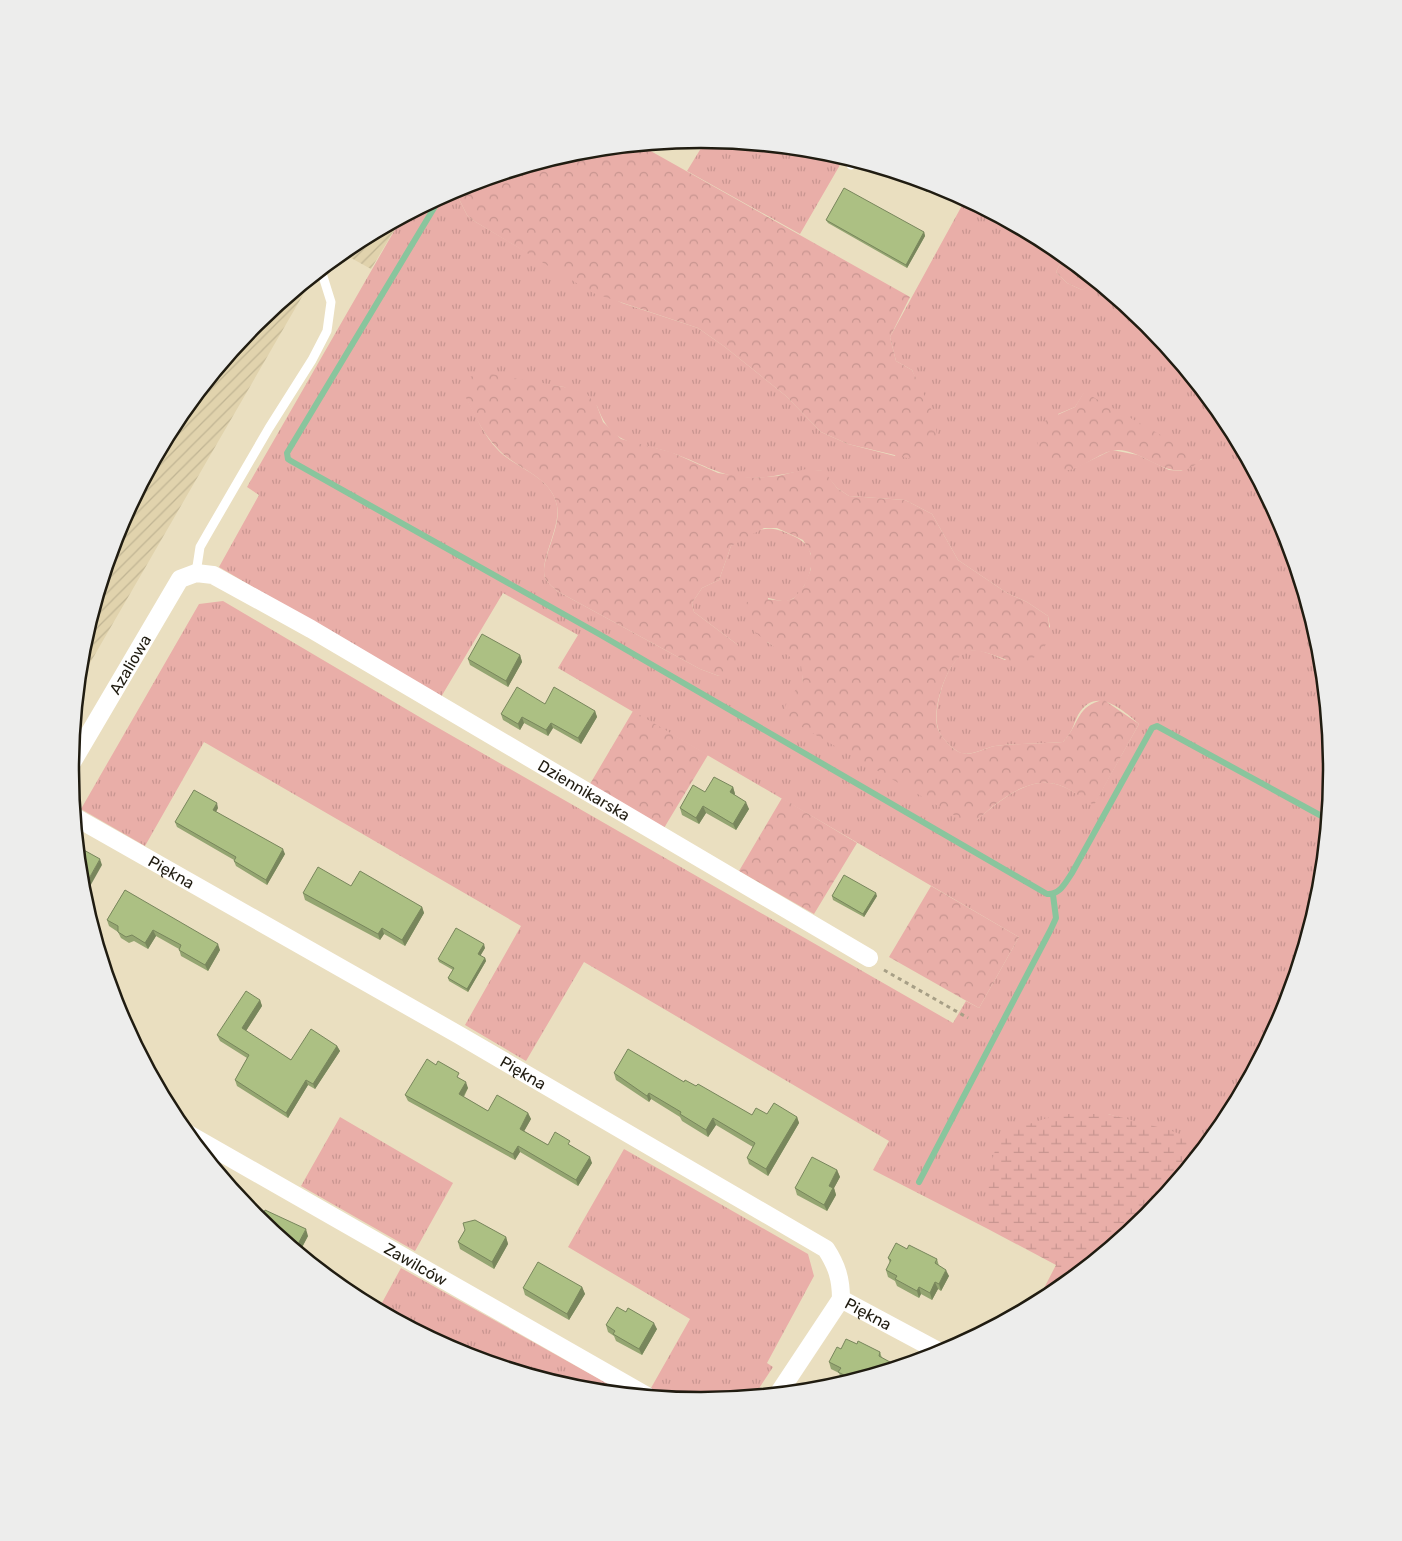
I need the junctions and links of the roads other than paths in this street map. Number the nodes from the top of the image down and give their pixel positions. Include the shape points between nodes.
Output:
1 (323, 276) edge
2 (196, 573) junction
3 (80, 750) edge
4 (81, 820) edge
5 (869, 958) road end
6 (202, 1142) edge
7 (840, 1299) junction
8 (932, 1348) edge
9 (783, 1387) edge
10 (634, 1388) edge

1 - 2 lane via 331,302 327,331 204,540
2 - 3 street, Azaliowa via 180,579
2 - 5 street, Dziennikarska via 213,575 311,629
4 - 7 street, Piękna via 459,1035 826,1250 836,1265 841,1282
6 - 10 street, Zawilców
7 - 8 street, Piękna
7 - 9 street

